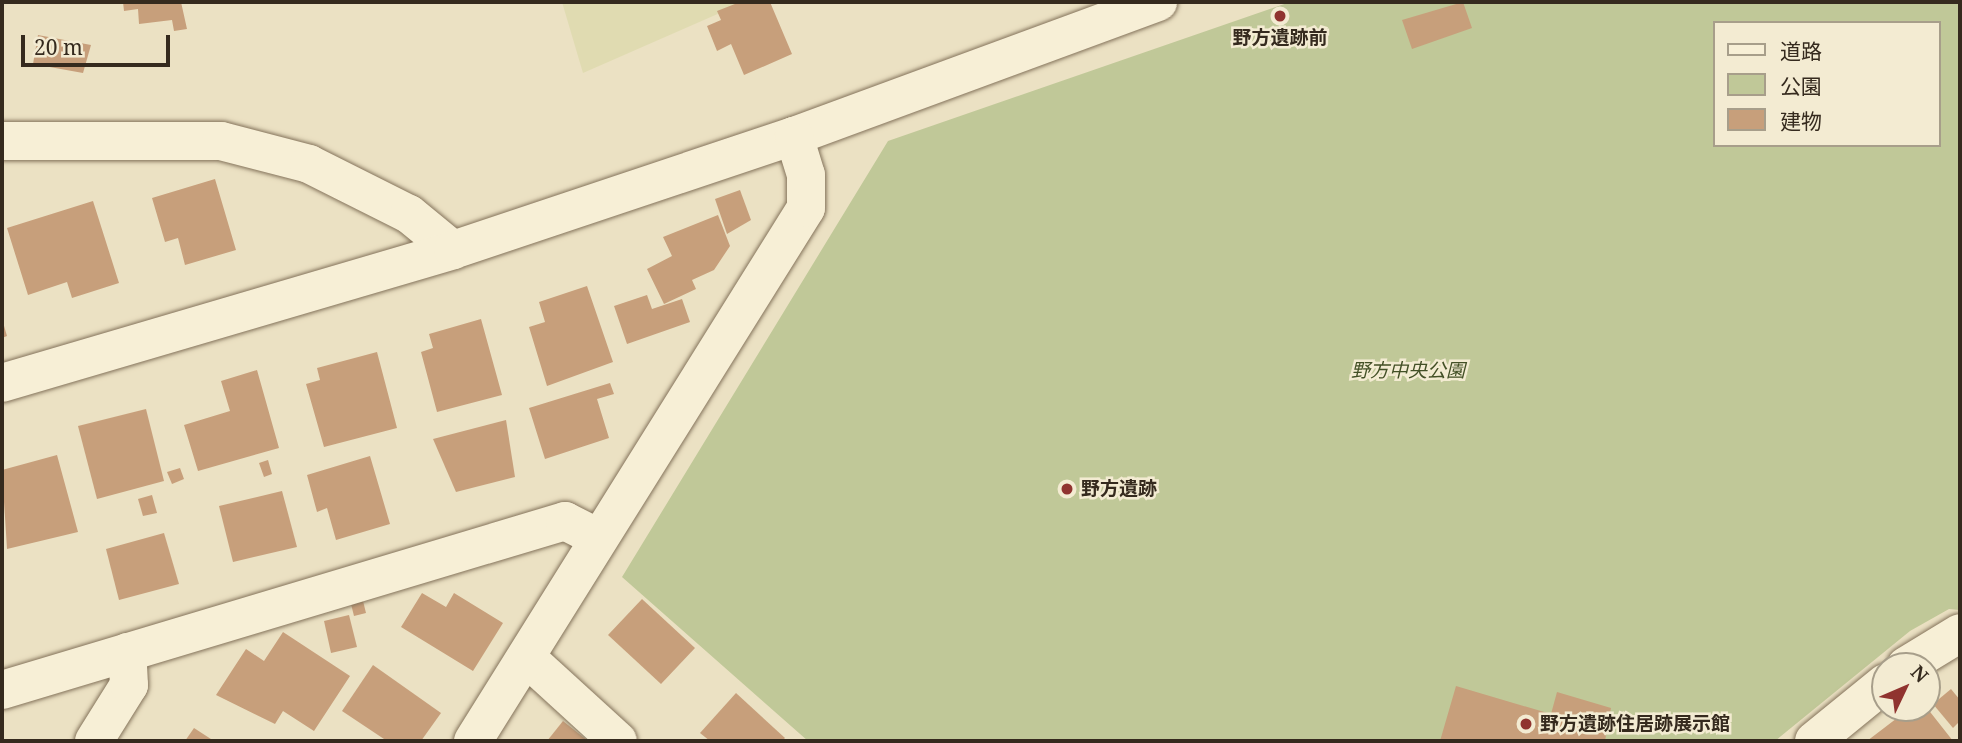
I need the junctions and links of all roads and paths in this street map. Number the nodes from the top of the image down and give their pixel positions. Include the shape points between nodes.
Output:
1 (1158, 2) edge
2 (794, 136) junction
3 (2, 141) edge
4 (453, 250) junction
5 (2, 383) edge
6 (599, 538) junction
7 (1960, 633) edge
8 (127, 652) junction
9 (1929, 652) edge
10 (527, 658) junction
11 (2, 690) edge
12 (1871, 694) edge
13 (94, 741) edge
14 (473, 741) edge
15 (618, 741) edge
16 (1814, 741) edge

1 - 2 street
2 - 4 street
2 - 6 street via 806,175 806,208
3 - 4 street via 221,141 309,164 409,214
4 - 5 street
6 - 8 street via 565,521
6 - 10 street
7 - 9 street
8 - 11 street
8 - 13 street via 130,685
10 - 14 street
10 - 15 street
12 - 16 street

